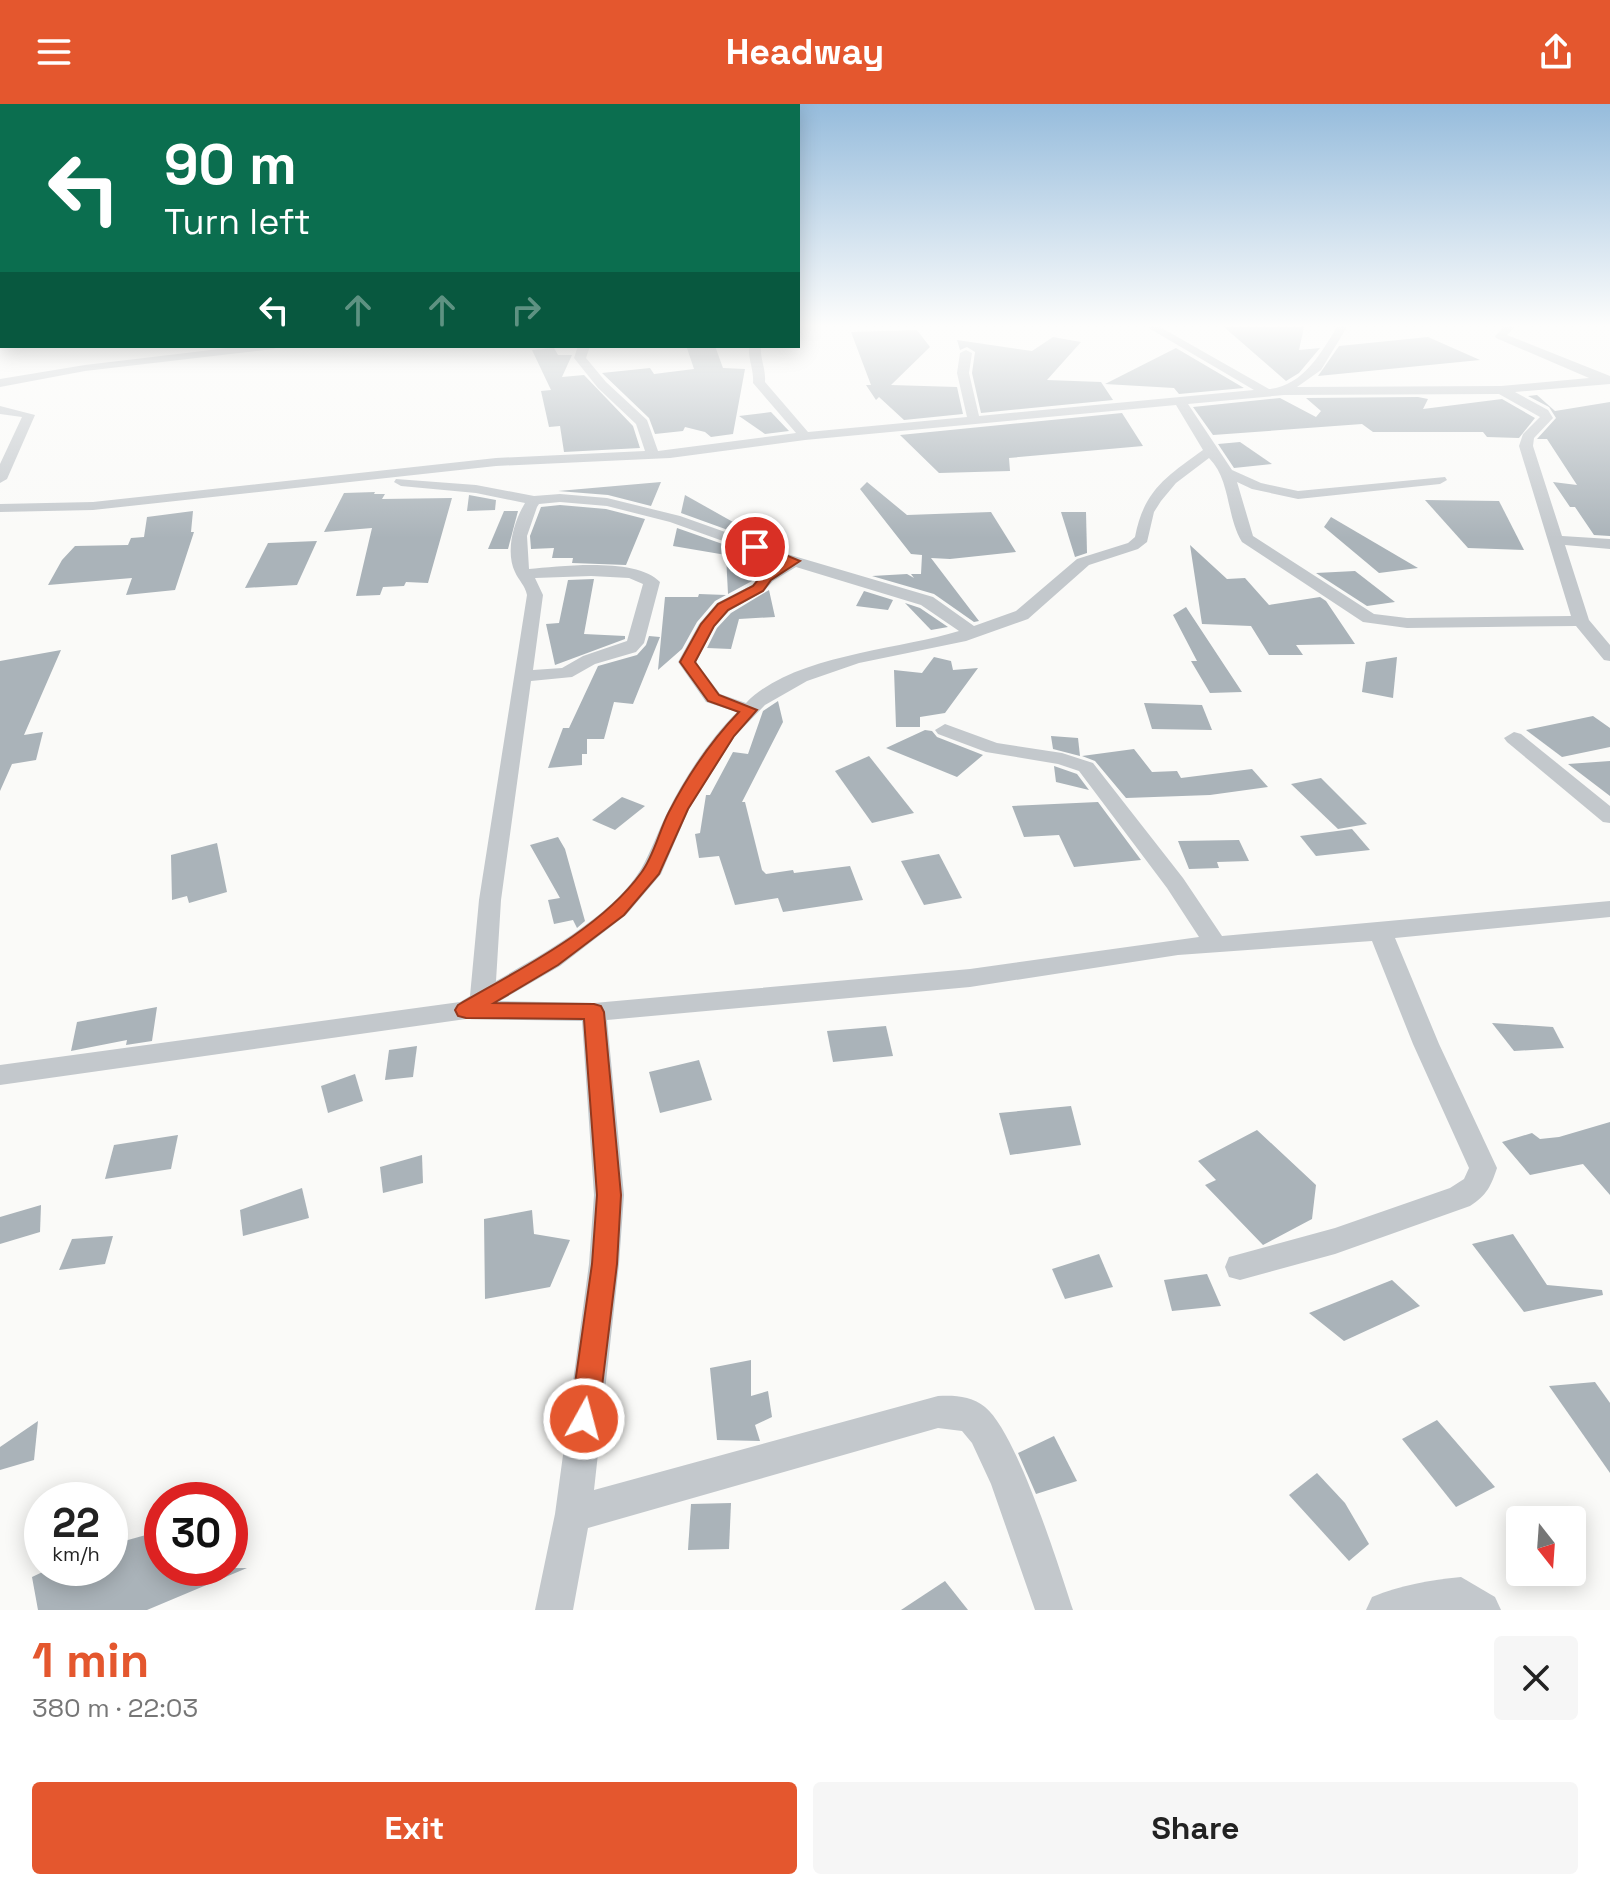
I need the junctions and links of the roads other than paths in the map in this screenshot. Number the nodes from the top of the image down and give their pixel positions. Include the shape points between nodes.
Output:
1 (615, 397) edge
2 (771, 397) edge
3 (969, 397) edge
4 (1227, 397) edge
5 (1515, 397) edge
6 (1181, 402) junction
7 (0, 410) edge
8 (974, 421) junction
9 (805, 436) junction
10 (1210, 451) junction
11 (653, 455) junction
12 (1226, 472) junction
13 (364, 476) junction
14 (0, 479) edge
15 (1440, 480) dead end
16 (534, 500) junction
17 (0, 508) edge
18 (1555, 540) junction
19 (1610, 544) edge
20 (794, 561) junction
21 (524, 574) junction
22 (1581, 621) junction
23 (973, 633) junction
24 (1610, 656) edge
25 (523, 676) junction
26 (749, 710) junction
27 (945, 730) dead end
28 (1514, 738) dead end
29 (1610, 817) edge
30 (1610, 909) edge
31 (1380, 932) junction
32 (1216, 945) junction
33 (474, 1004) junction
34 (594, 1012) junction
35 (0, 1075) edge
36 (1240, 1267) dead end
37 (573, 1514) junction
38 (554, 1610) edge
39 (1054, 1610) edge
40 (1385, 1610) edge
41 (1482, 1610) edge

1 - 11 street via 642,423
2 - 9 street
3 - 8 street
4 - 6 street
5 - 18 street via 1547,418 1526,446
6 - 8 street
6 - 10 street
7 - 14 street via 29,415
8 - 9 street
9 - 11 street
10 - 12 street
10 - 23 street via 1155,499 1142,539 1133,546 1083,562 1022,615
11 - 13 street via 508,461
12 - 15 street via 1298,495
12 - 22 street via 1247,539 1369,618 1407,623
13 - 16 street
13 - 17 street via 80,507
16 - 20 street via 633,508
16 - 21 street via 517,557
18 - 19 street
18 - 22 street
20 - 23 street via 927,601
20 - 26 street via 723,607 687,662 713,698
21 - 25 street via 535,589
21 - 25 street via 641,574 652,582 630,648 566,673
22 - 24 street
23 - 26 street via 855,659 801,677
25 - 33 street
26 - 33 street via 727,733 679,809 650,874 618,910 551,960
27 - 32 street via 993,748 1086,767
28 - 29 street
30 - 31 street
31 - 32 street
31 - 36 street via 1483,1168 1476,1187 1419,1213
32 - 34 street via 970,978
33 - 34 street
33 - 35 street
34 - 37 street via 609,1195
37 - 38 street
37 - 39 street via 938,1412 959,1411 976,1420 989,1439
40 - 41 street via 1461,1596

